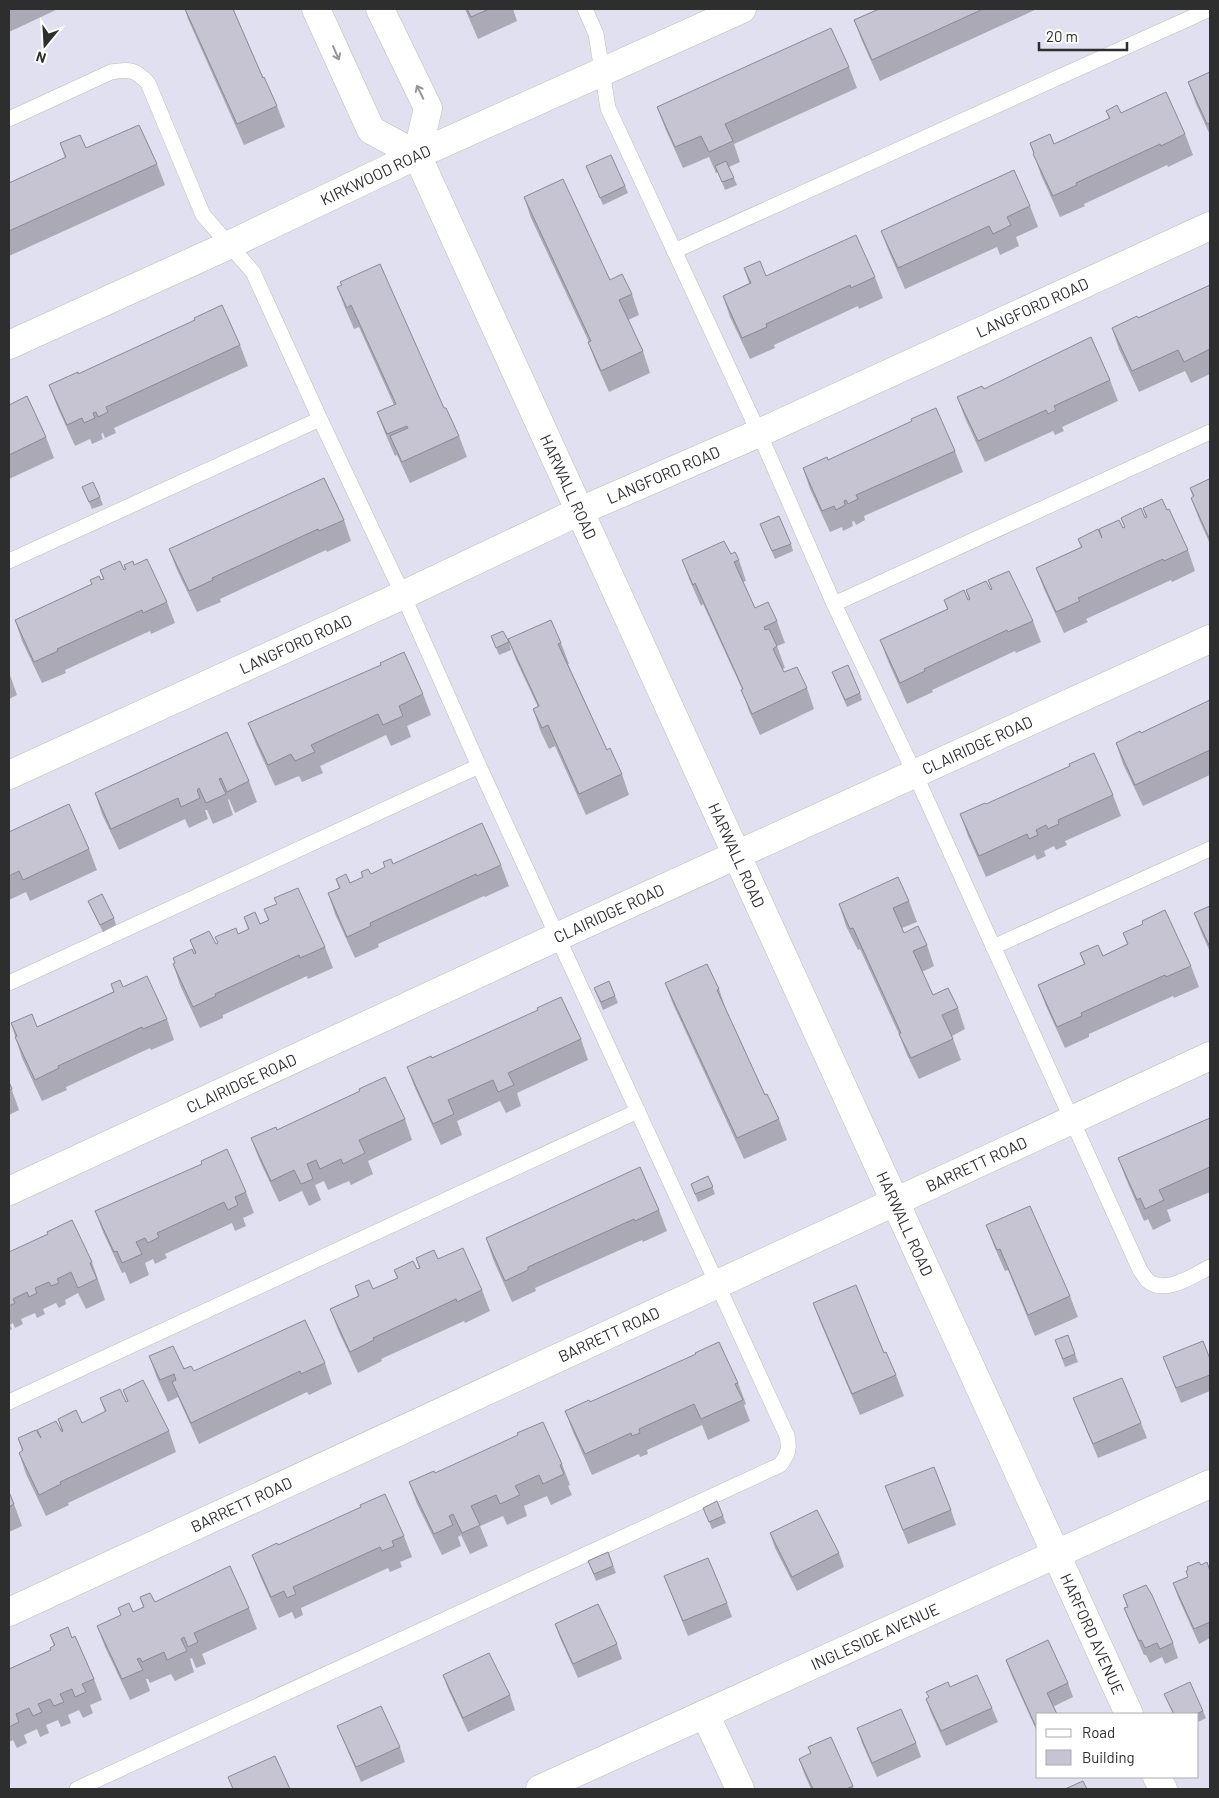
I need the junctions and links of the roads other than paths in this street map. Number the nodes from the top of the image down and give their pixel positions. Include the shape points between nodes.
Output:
1 (316, 9) edge
2 (380, 9) edge
3 (585, 9) edge
4 (742, 9) edge
5 (1210, 9) edge
6 (602, 73) junction
7 (9, 119) edge
8 (417, 155) junction
9 (1210, 226) edge
10 (229, 245) junction
11 (674, 251) junction
12 (9, 345) edge
13 (320, 419) junction
14 (1210, 432) edge
15 (759, 433) junction
16 (580, 511) junction
17 (9, 561) edge
18 (403, 595) junction
19 (834, 604) junction
20 (1210, 639) edge
21 (479, 766) junction
22 (915, 774) junction
23 (9, 775) edge
24 (1210, 849) edge
25 (736, 856) junction
26 (559, 936) junction
27 (993, 947) junction
28 (9, 983) edge
29 (1210, 1056) edge
30 (638, 1111) junction
31 (1072, 1119) junction
32 (9, 1191) edge
33 (895, 1201) junction
34 (1210, 1267) edge
35 (717, 1283) junction
36 (9, 1402) edge
37 (1210, 1484) edge
38 (1056, 1554) junction
39 (9, 1612) edge
40 (1129, 1713) edge
41 (705, 1714) junction
42 (77, 1789) edge
43 (540, 1789) edge
44 (740, 1789) edge

1 -> 8 street via 371,130
8 -> 2 street via 428,108
3 - 6 lane via 596,34
4 - 6 street, KIRKWOOD ROAD
5 - 11 lane
6 - 8 street, KIRKWOOD ROAD
6 - 11 lane via 608,108
7 - 10 lane via 111,72 128,70 140,74 148,83 203,216
8 - 10 street, KIRKWOOD ROAD
8 - 16 street, HARWALL ROAD
9 - 15 street, LANGFORD ROAD
10 - 12 street, KIRKWOOD ROAD
10 - 13 lane via 253,272
11 - 15 lane
13 - 17 lane
13 - 18 lane
14 - 19 lane
15 - 16 street, LANGFORD ROAD
15 - 19 lane
16 - 18 street, LANGFORD ROAD
16 - 25 street, HARWALL ROAD
18 - 21 lane
18 - 23 street, LANGFORD ROAD
19 - 22 lane
20 - 22 street, CLAIRIDGE ROAD
21 - 26 lane
21 - 28 lane
22 - 25 street, CLAIRIDGE ROAD
22 - 27 lane
24 - 27 lane
25 - 26 street, CLAIRIDGE ROAD
25 - 33 street, HARWALL ROAD
26 - 30 lane
26 - 32 street, CLAIRIDGE ROAD
27 - 31 lane
29 - 31 street, BARRETT ROAD
30 - 35 lane
30 - 36 lane
31 - 33 street, BARRETT ROAD
31 - 34 lane via 1140,1270 1148,1281 1162,1286 1175,1284
33 - 35 street, BARRETT ROAD
33 - 38 street, HARWALL ROAD
35 - 39 street, BARRETT ROAD
35 - 42 lane via 787,1436 790,1447 780,1465
37 - 38 street, INGLESIDE AVENUE
38 - 40 street, HARFORD AVENUE
38 - 41 street, INGLESIDE AVENUE
41 - 43 street, INGLESIDE AVENUE
41 - 44 street

